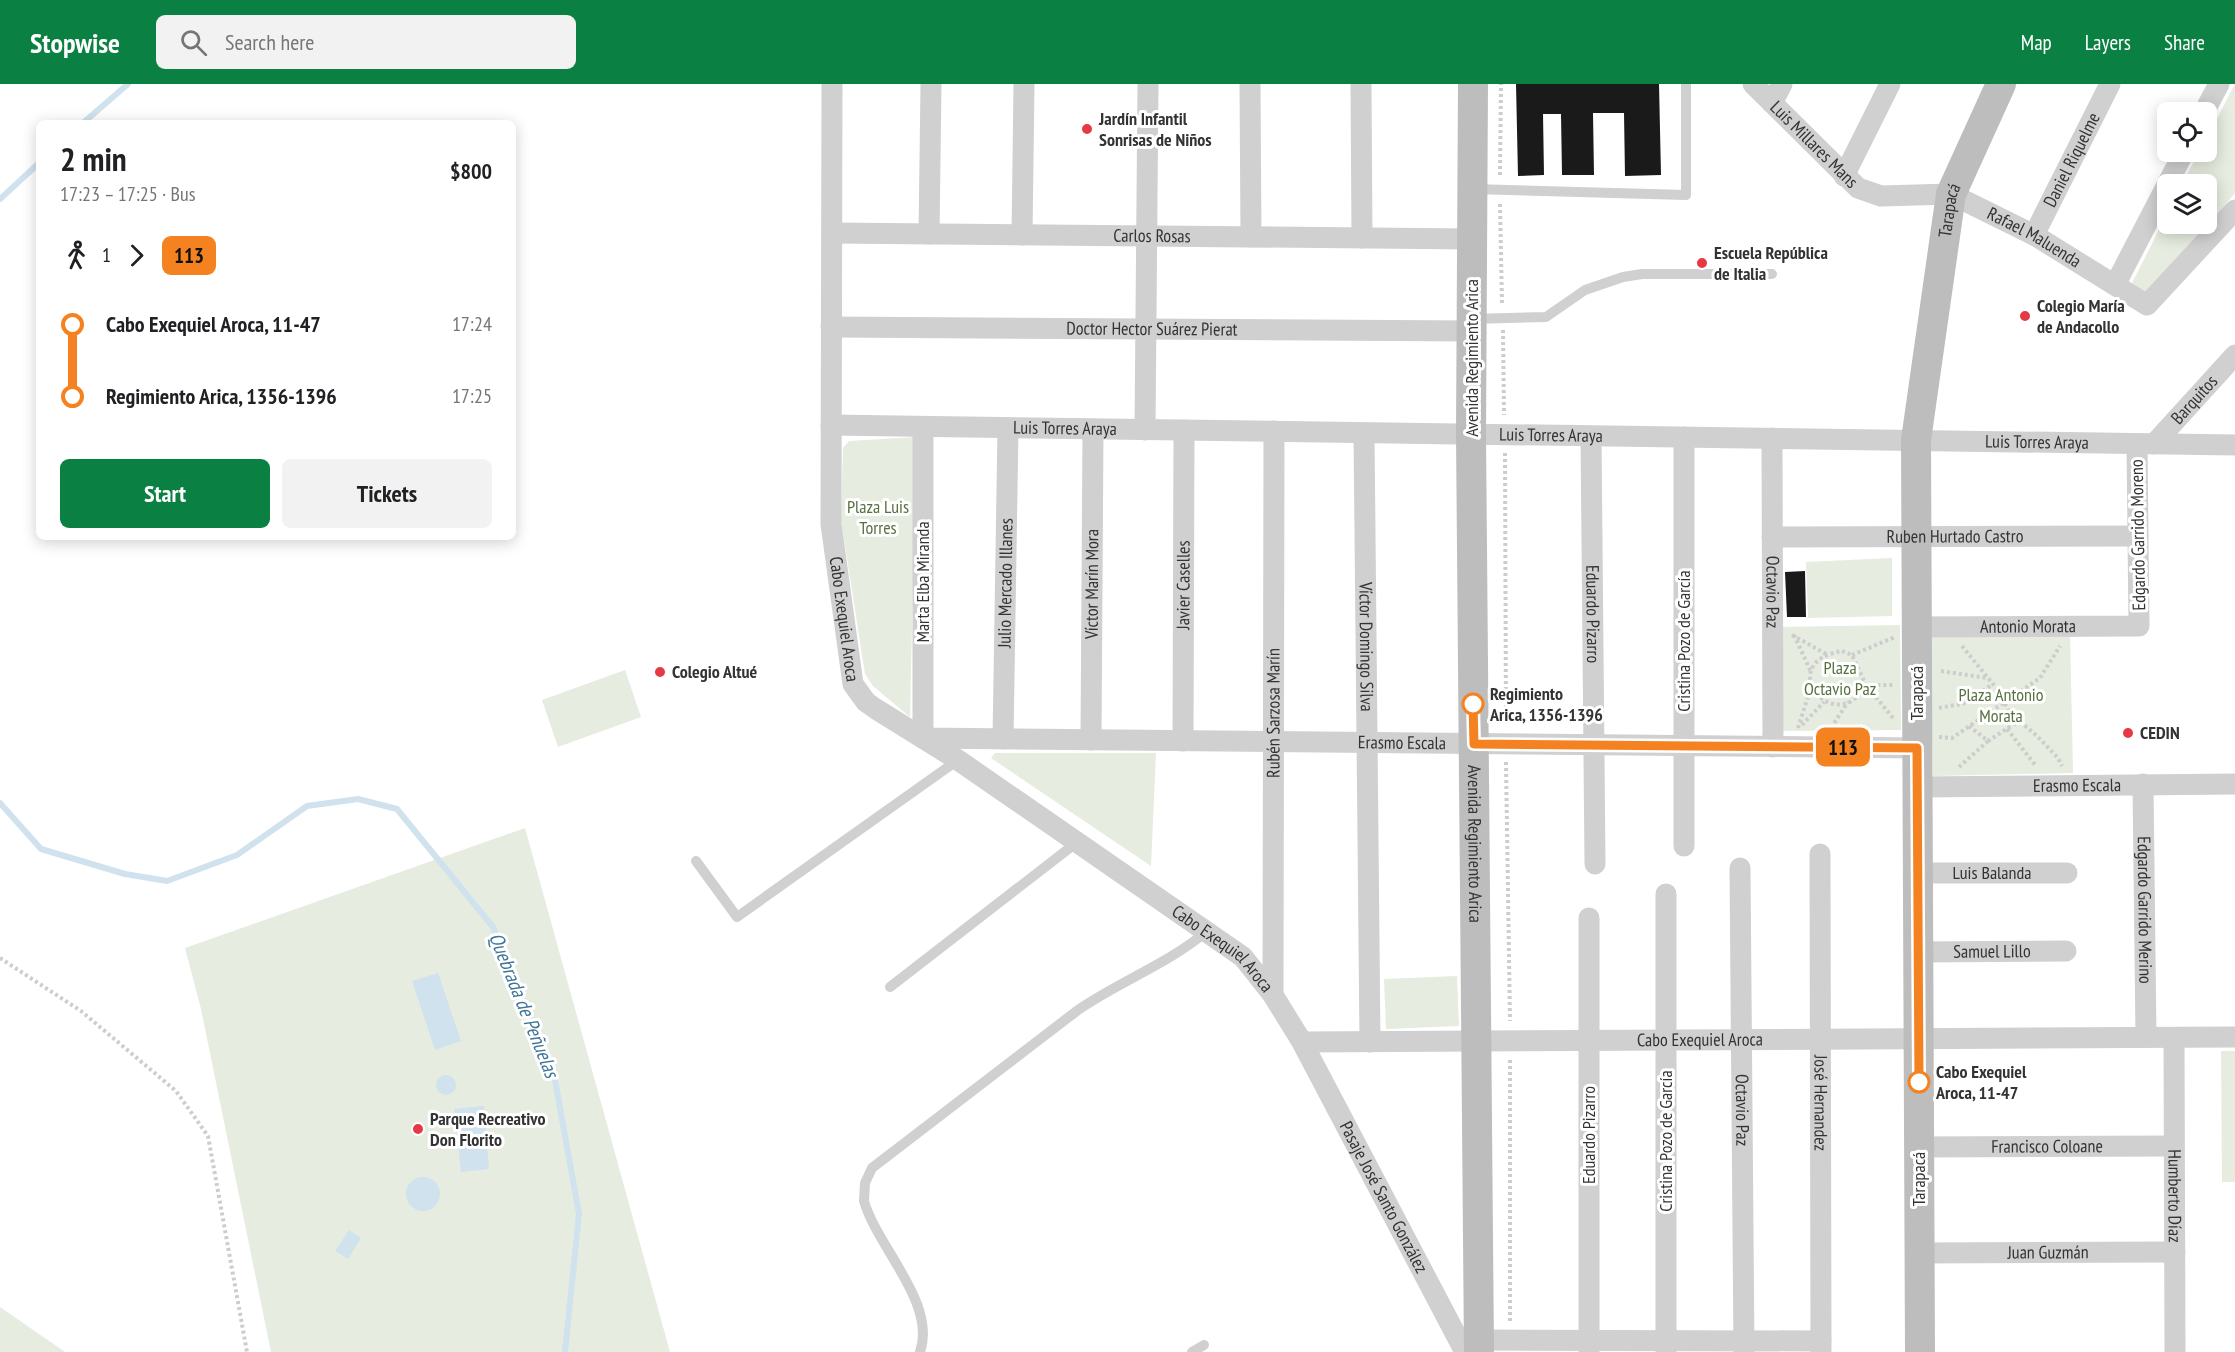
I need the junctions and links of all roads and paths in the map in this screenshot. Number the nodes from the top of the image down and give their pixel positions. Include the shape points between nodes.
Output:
1 (832, 84) edge
2 (932, 84) edge
3 (1024, 84) edge
4 (1148, 84) edge
5 (1250, 84) edge
6 (1361, 84) edge
7 (1473, 84) edge
8 (1501, 84) edge
9 (1686, 84) edge
10 (1753, 84) edge
11 (1782, 84) edge
12 (1890, 84) edge
13 (2001, 84) edge
14 (2110, 84) edge
15 (2219, 84) edge
16 (2209, 102) edge
17 (1772, 103) junction
18 (2179, 162) edge
19 (1844, 176) junction
20 (1486, 189) junction
21 (1951, 194) junction
22 (2235, 210) edge
23 (832, 233) junction
24 (929, 234) junction
25 (1022, 235) junction
26 (2034, 235) junction
27 (1147, 236) junction
28 (1251, 237) junction
29 (1362, 238) junction
30 (1473, 239) junction
31 (1772, 274) dead end
32 (2115, 285) junction
33 (1502, 318) junction
34 (1472, 325) junction
35 (831, 327) junction
36 (1146, 329) junction
37 (2235, 354) edge
38 (831, 425) junction
39 (923, 427) junction
40 (1008, 428) junction
41 (1093, 429) junction
42 (1145, 430) junction
43 (1184, 430) junction
44 (1274, 431) junction
45 (1364, 433) junction
46 (1471, 434) junction
47 (1505, 435) junction
48 (1591, 436) junction
49 (1684, 437) junction
50 (1772, 438) junction
51 (1916, 440) junction
52 (2146, 444) junction
53 (2235, 445) edge
54 (2138, 536) junction
55 (1772, 537) junction
56 (1916, 537) junction
57 (2062, 626) junction
58 (2139, 626) joint
59 (1917, 627) junction
60 (1946, 627) junction
61 (1773, 635) junction
62 (1794, 635) junction
63 (1826, 654) junction
64 (1852, 655) junction
65 (1917, 667) junction
66 (1812, 672) junction
67 (1988, 678) junction
68 (1993, 684) junction
69 (1811, 686) junction
70 (1849, 701) junction
71 (1824, 702) junction
72 (2004, 703) junction
73 (2019, 721) junction
74 (1800, 726) junction
75 (1969, 726) junction
76 (2007, 729) junction
77 (923, 738) junction
78 (1003, 739) junction
79 (1091, 740) junction
80 (1183, 741) junction
81 (1273, 741) junction
82 (1988, 741) junction
83 (1367, 742) junction
84 (1474, 744) junction
85 (1506, 744) junction
86 (1594, 745) junction
87 (1684, 746) junction
88 (1773, 747) junction
89 (1818, 747) junction
90 (1917, 750) junction
91 (958, 760) junction
92 (2143, 784) junction
93 (2235, 784) edge
94 (2042, 785) junction
95 (2067, 785) junction
96 (1076, 843) junction
97 (1684, 846) dead end
98 (1820, 854) dead end
99 (696, 861) dead end
100 (1595, 864) dead end
101 (1740, 868) dead end
102 (1918, 873) junction
103 (2067, 873) dead end
104 (1666, 894) dead end
105 (1589, 918) dead end
106 (1207, 931) junction
107 (2066, 951) dead end
108 (1918, 952) junction
109 (0, 958) edge
110 (890, 987) dead end
111 (1273, 995) junction
112 (2235, 1037) edge
113 (2146, 1038) junction
114 (2174, 1038) junction
115 (1918, 1039) junction
116 (1666, 1040) junction
117 (1742, 1040) junction
118 (1820, 1040) junction
119 (1510, 1041) junction
120 (1589, 1041) junction
121 (1302, 1042) junction
122 (1370, 1042) junction
123 (1476, 1042) junction
124 (2174, 1146) junction
125 (1919, 1147) junction
126 (2175, 1252) junction
127 (1920, 1253) junction
128 (1510, 1340) junction
129 (1204, 1345) dead end
130 (1589, 1346) edge
131 (1666, 1346) edge
132 (1744, 1346) edge
133 (1821, 1346) edge
134 (1474, 1348) edge
135 (247, 1352) edge
136 (921, 1352) edge
137 (1192, 1352) edge
138 (1920, 1352) edge
139 (2175, 1352) edge

1 - 23 street, Cabo Exequiel Aroca
2 - 24 street
3 - 25 street
4 - 27 street
5 - 28 street
6 - 29 street
7 - 20 street, Avenida Regimiento Arica
8 - 20 path
9 - 20 lane via 1686,195
10 - 17 street, Luis Millares Mans
11 - 17 street
12 - 19 street
13 - 21 street, Tarapacá
14 - 26 street, Daniel Riquelme
15 - 16 street
17 - 19 street, Luis Millares Mans
18 - 32 street
19 - 21 street, Luis Millares Mans via 1857,188 1881,196
20 - 30 street, Avenida Regimiento Arica
20 - 33 path
21 - 26 street, Rafael Maluenda
21 - 51 street, Tarapacá
22 - 32 street, Rafael Maluenda via 2146,305
23 - 24 street, Carlos Rosas
23 - 35 street, Cabo Exequiel Aroca
24 - 25 street, Carlos Rosas
25 - 27 street, Carlos Rosas
26 - 32 street, Rafael Maluenda
27 - 28 street, Carlos Rosas
27 - 36 street
28 - 29 street, Carlos Rosas
29 - 30 street, Carlos Rosas
30 - 34 street, Avenida Regimiento Arica
31 - 33 lane via 1623,277 1585,290 1546,316
33 - 34 lane
33 - 47 path
34 - 36 street, Doctor Hector Suárez Pierat
34 - 46 street, Avenida Regimiento Arica
35 - 36 street, Doctor Hector Suárez Pierat
35 - 38 street, Cabo Exequiel Aroca
36 - 42 street
37 - 52 street, Barquitos
38 - 39 street, Luis Torres Araya
38 - 77 street, Cabo Exequiel Aroca via 831,524 850,674 866,702
39 - 40 street, Luis Torres Araya
39 - 77 street, Marta Elba Miranda
40 - 41 street, Luis Torres Araya
40 - 78 street, Julio Mercado Illanes
41 - 42 street, Luis Torres Araya
41 - 79 street, Víctor Marín Mora
42 - 43 street, Luis Torres Araya
43 - 44 street, Luis Torres Araya
43 - 80 street, Javier Caselles
44 - 45 street, Luis Torres Araya
44 - 81 street, Rubén Sarzosa Marín
45 - 46 street, Luis Torres Araya
45 - 83 street, Víctor Domingo Silva
46 - 47 street, Luis Torres Araya
46 - 84 street, Avenida Regimiento Arica
47 - 48 street, Luis Torres Araya
47 - 85 path
48 - 49 street, Luis Torres Araya
48 - 86 street, Eduardo Pizarro
49 - 50 street, Luis Torres Araya
49 - 87 street, Cristina Pozo de García
50 - 51 street, Luis Torres Araya
50 - 55 street, Octavio Paz
51 - 52 street, Luis Torres Araya
51 - 56 street, Tarapacá
52 - 53 street, Luis Torres Araya
52 - 54 street, Edgardo Garrido Moreno
54 - 56 street, Ruben Hurtado Castro
54 - 58 street, Edgardo Garrido Moreno
55 - 56 street, Ruben Hurtado Castro
55 - 61 street, Octavio Paz
56 - 59 street, Tarapacá
57 - 58 street, Antonio Morata
57 - 60 street, Antonio Morata
57 - 72 path via 2060,645 2040,678
59 - 60 street, Antonio Morata
59 - 64 path
59 - 65 street, Tarapacá
60 - 67 path
61 - 62 path
61 - 88 street, Octavio Paz
62 - 63 path
62 - 66 path
63 - 64 path via 1842,651
63 - 66 path
64 - 70 path via 1866,685 1863,692
65 - 67 path
65 - 90 street, Tarapacá
66 - 69 path
67 - 68 path
68 - 72 path
68 - 90 path via 1966,703
69 - 71 path
69 - 74 path
70 - 71 path
70 - 89 path
71 - 74 path
72 - 73 path
72 - 75 path
73 - 76 path
73 - 95 path via 2058,758
74 - 88 path
75 - 82 path
75 - 90 path via 1952,738
76 - 82 path
76 - 94 path via 2042,774
77 - 78 street, Erasmo Escala
77 - 91 street, Cabo Exequiel Aroca
78 - 79 street, Erasmo Escala
79 - 80 street, Erasmo Escala
80 - 81 street, Erasmo Escala
81 - 83 street, Erasmo Escala
81 - 111 street, Rubén Sarzosa Marín
82 - 90 path via 1957,768
83 - 84 street, Erasmo Escala
83 - 122 street, Víctor Domingo Silva
84 - 85 street, Erasmo Escala
84 - 123 street, Avenida Regimiento Arica
85 - 86 street, Erasmo Escala
85 - 119 path
86 - 87 street, Erasmo Escala
86 - 100 street, Eduardo Pizarro
87 - 88 street, Erasmo Escala
87 - 97 street, Cristina Pozo de García
88 - 89 street, Erasmo Escala
89 - 90 street, Erasmo Escala
90 - 94 street, Erasmo Escala
90 - 102 street, Tarapacá
91 - 96 street, Cabo Exequiel Aroca
91 - 99 lane via 737,917
92 - 93 street, Erasmo Escala
92 - 95 street, Erasmo Escala
92 - 113 street, Edgardo Garrido Merino
94 - 95 street, Erasmo Escala
96 - 106 street, Cabo Exequiel Aroca
96 - 110 lane
98 - 118 street, José Hernandez
101 - 117 street, Octavio Paz
102 - 103 street, Luis Balanda
102 - 108 street, Tarapacá
104 - 116 street, Cristina Pozo de García
105 - 120 street, Eduardo Pizarro
106 - 111 street, Cabo Exequiel Aroca via 1243,957
106 - 136 lane via 1166,961 1078,1010 872,1168 865,1183 864,1201 919,1309 924,1328
107 - 108 street, Samuel Lillo
108 - 115 street, Tarapacá
109 - 135 path via 81,1011 176,1091 208,1136
111 - 121 street, Cabo Exequiel Aroca
112 - 114 street, Cabo Exequiel Aroca
113 - 114 street, Cabo Exequiel Aroca
113 - 115 street, Cabo Exequiel Aroca
114 - 124 street, Humberto Díaz
115 - 118 street, Cabo Exequiel Aroca
115 - 125 street, Tarapacá
116 - 117 street, Cabo Exequiel Aroca
116 - 120 street, Cabo Exequiel Aroca
116 - 131 street, Cristina Pozo de García
117 - 118 street, Cabo Exequiel Aroca
117 - 132 street, Octavio Paz
118 - 133 street, José Hernandez
119 - 120 street, Cabo Exequiel Aroca
119 - 123 street, Cabo Exequiel Aroca
119 - 128 path
120 - 130 street, Eduardo Pizarro
121 - 122 street, Cabo Exequiel Aroca
121 - 134 street, Pasaje José Santo González
122 - 123 street, Cabo Exequiel Aroca
123 - 134 street, Avenida Regimiento Arica
124 - 125 street, Francisco Coloane
124 - 126 street, Humberto Díaz
125 - 127 street, Tarapacá
126 - 127 street, Juan Guzmán
126 - 139 street, Humberto Díaz
127 - 138 street, Tarapacá
128 - 130 street
128 - 134 street
129 - 137 lane
130 - 131 street
131 - 132 street
132 - 133 street

